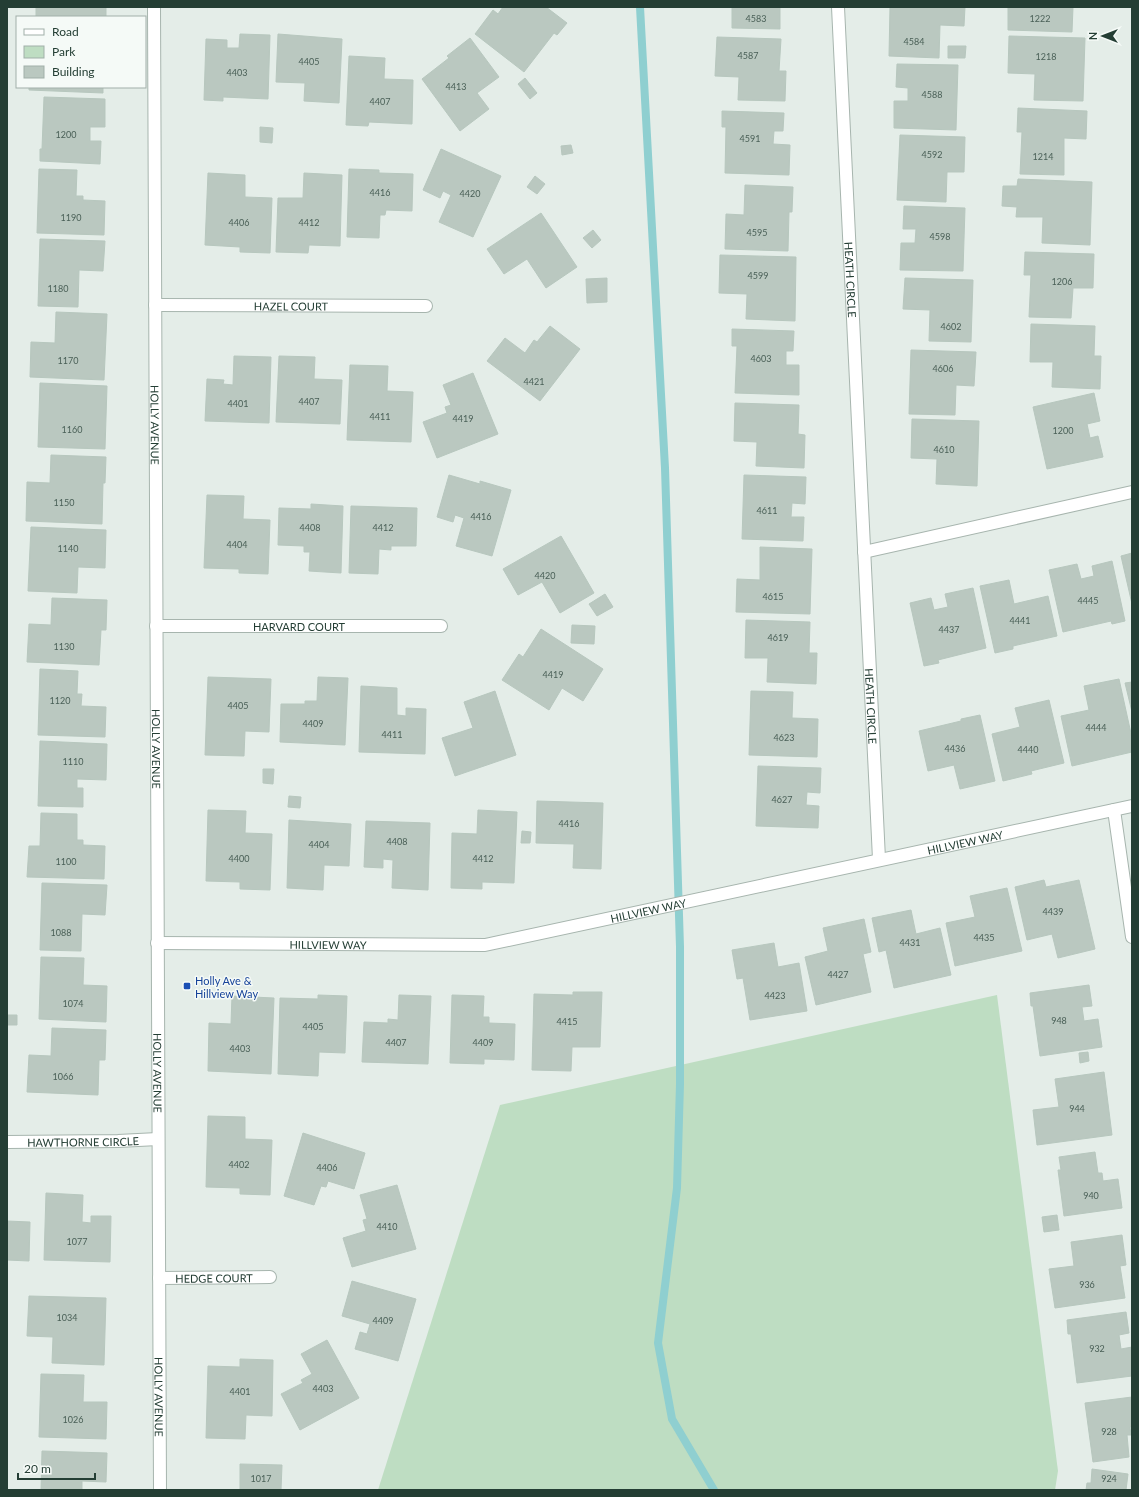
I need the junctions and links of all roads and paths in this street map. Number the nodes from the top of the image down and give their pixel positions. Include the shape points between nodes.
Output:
1 (154, 7) edge
2 (838, 7) edge
3 (155, 305) junction
4 (426, 306) dead end
5 (1132, 492) edge
6 (864, 552) junction
7 (156, 626) junction
8 (441, 626) dead end
9 (1132, 806) edge
10 (1114, 810) junction
11 (879, 860) junction
12 (1132, 937) edge
13 (157, 943) junction
14 (158, 1140) junction
15 (7, 1142) edge
16 (270, 1277) dead end
17 (159, 1278) junction
18 (160, 1490) edge

1 - 3 street, HOLLY AVENUE
2 - 6 street, HEATH CIRCLE
3 - 4 street, HAZEL COURT
3 - 7 street, HOLLY AVENUE
5 - 6 street
6 - 11 street, HEATH CIRCLE
7 - 8 street, HARVARD COURT
7 - 13 street, HOLLY AVENUE
9 - 10 street, HILLVIEW WAY
10 - 11 street, HILLVIEW WAY
10 - 12 street
11 - 13 street, HILLVIEW WAY via 485,945
13 - 14 street, HOLLY AVENUE
14 - 15 street, HAWTHORNE CIRCLE
14 - 17 street, HOLLY AVENUE
16 - 17 street, HEDGE COURT
17 - 18 street, HOLLY AVENUE

